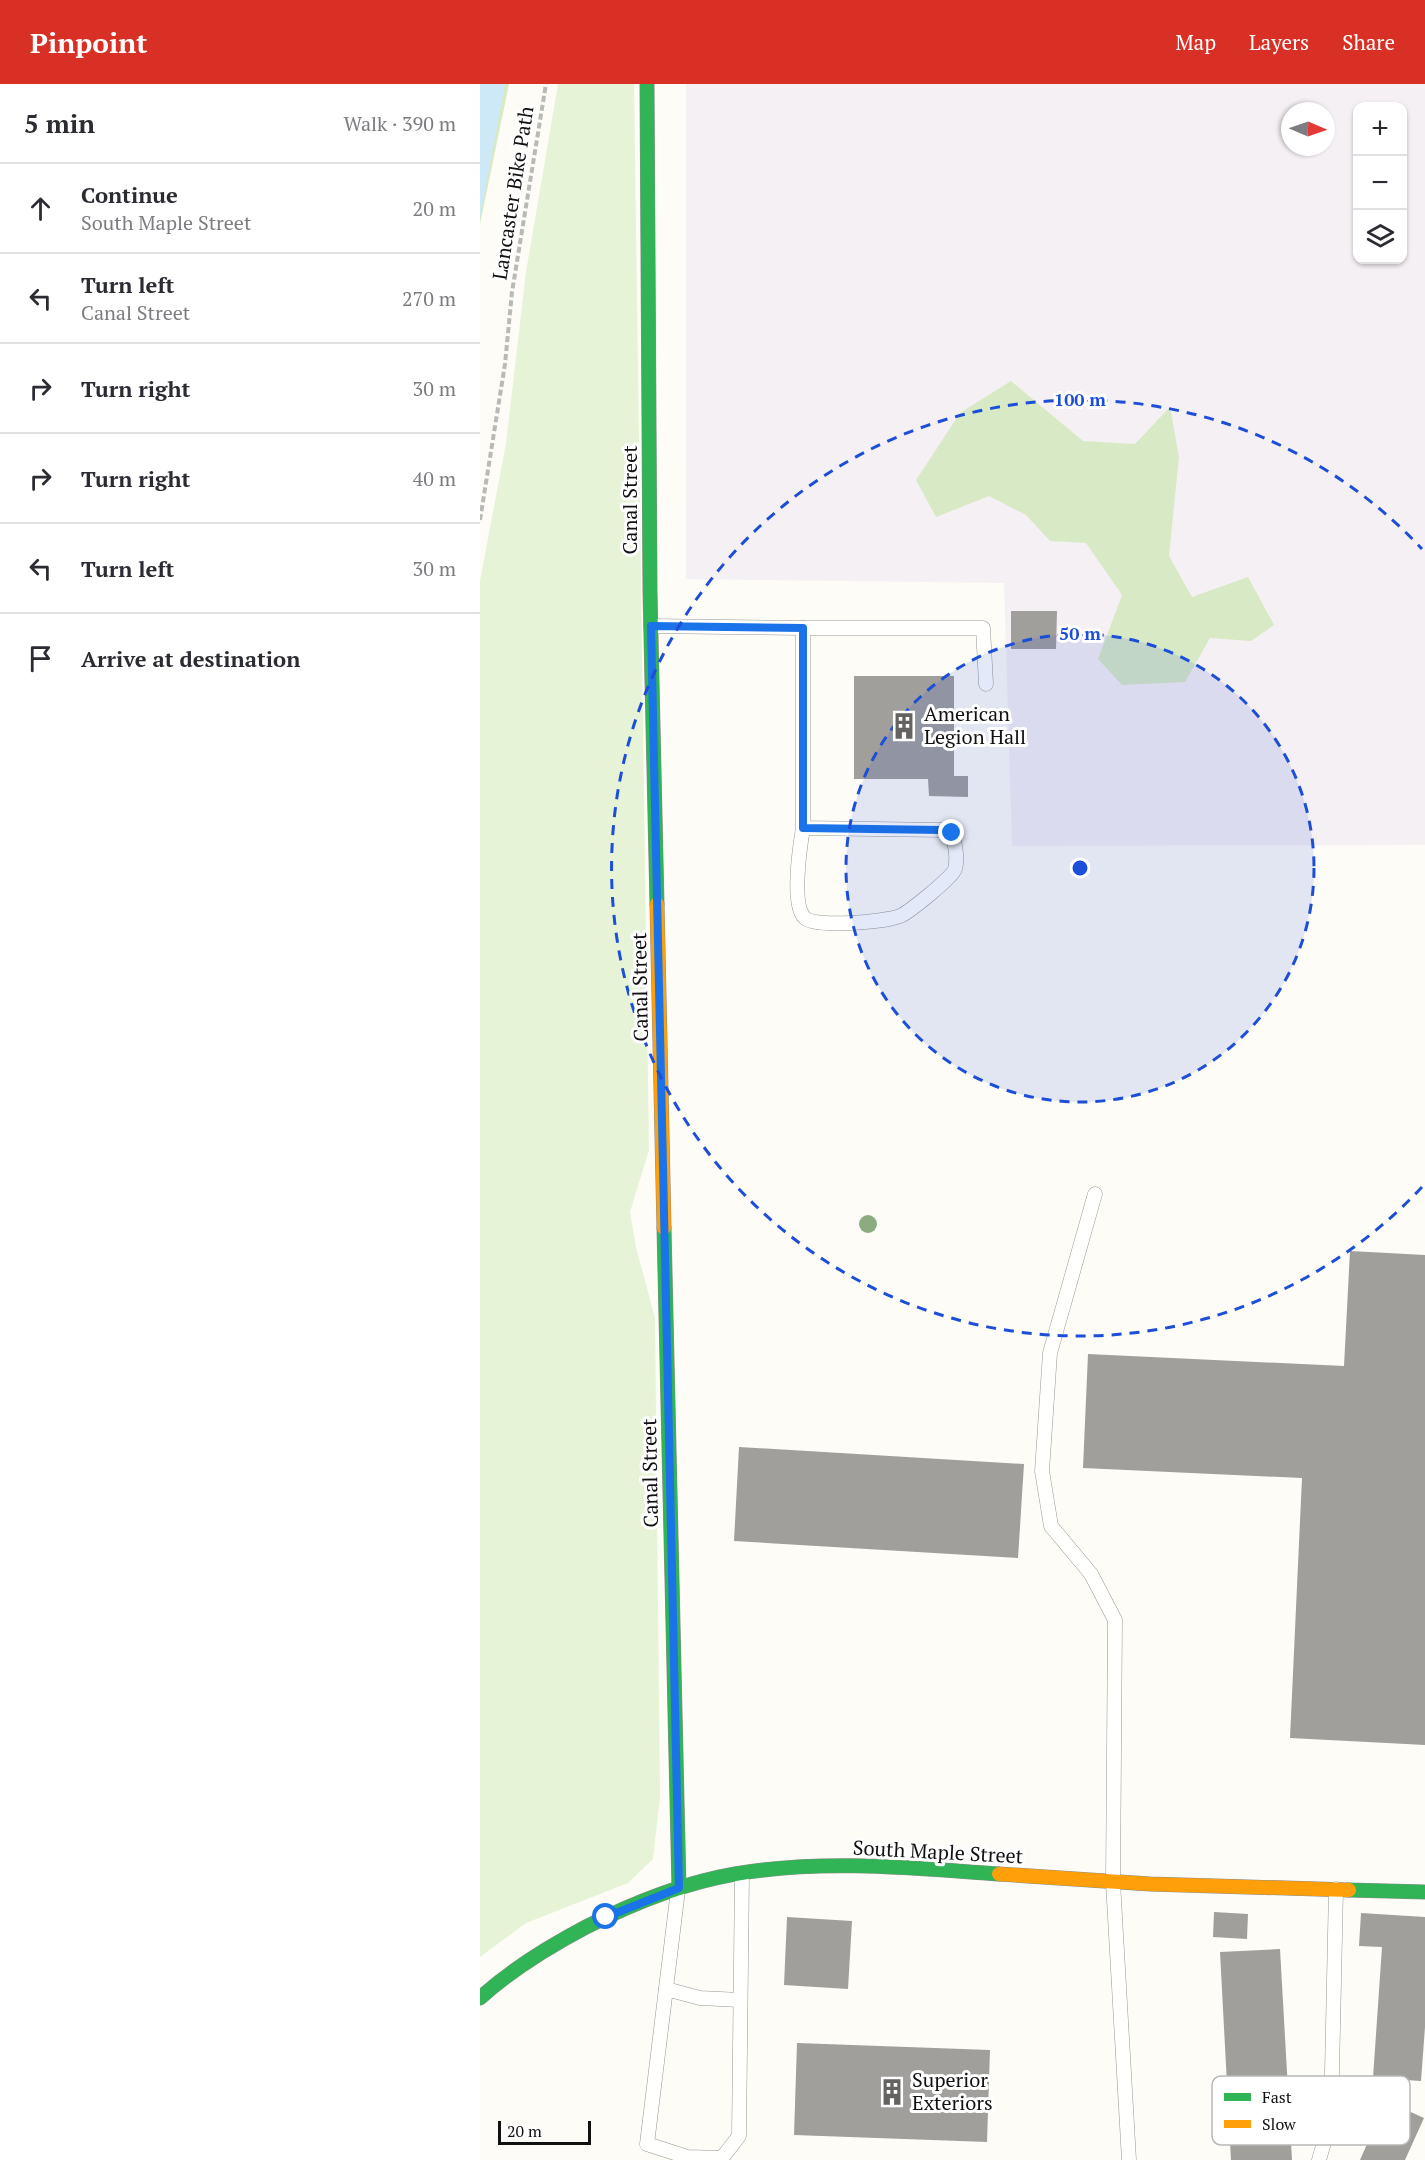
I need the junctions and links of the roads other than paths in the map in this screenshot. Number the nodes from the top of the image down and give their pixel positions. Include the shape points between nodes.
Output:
1 (647, 84) edge
2 (651, 626) junction
3 (803, 628) junction
4 (986, 684) dead end
5 (803, 828) junction
6 (1095, 1194) dead end
7 (742, 1874) junction
8 (1113, 1882) junction
9 (679, 1888) junction
10 (1336, 1889) junction
11 (1425, 1892) edge
12 (666, 1989) junction
13 (480, 1998) edge
14 (740, 2000) junction
15 (1332, 2076) edge
16 (1323, 2145) edge
17 (1129, 2160) edge
18 (1318, 2160) edge

1 - 2 street, Canal Street
2 - 3 lane
2 - 9 street, Canal Street
3 - 4 lane via 983,628
3 - 5 lane
5 - 5 lane via 798,860 799,908 804,918 815,924 881,921 901,916 955,871 952,833 942,830
6 - 8 lane via 1050,1353 1042,1471 1051,1526 1091,1574 1115,1620
7 - 8 street, South Maple Street via 812,1867 905,1868
7 - 9 street, South Maple Street
7 - 14 lane
8 - 10 street, South Maple Street
8 - 17 lane
9 - 12 lane
9 - 13 street, South Maple Street via 606,1917 548,1948
10 - 11 street, South Maple Street
10 - 15 lane
12 - 14 lane via 700,1998
12 - 14 lane via 647,2144 687,2157 722,2158 739,2136
16 - 18 lane

